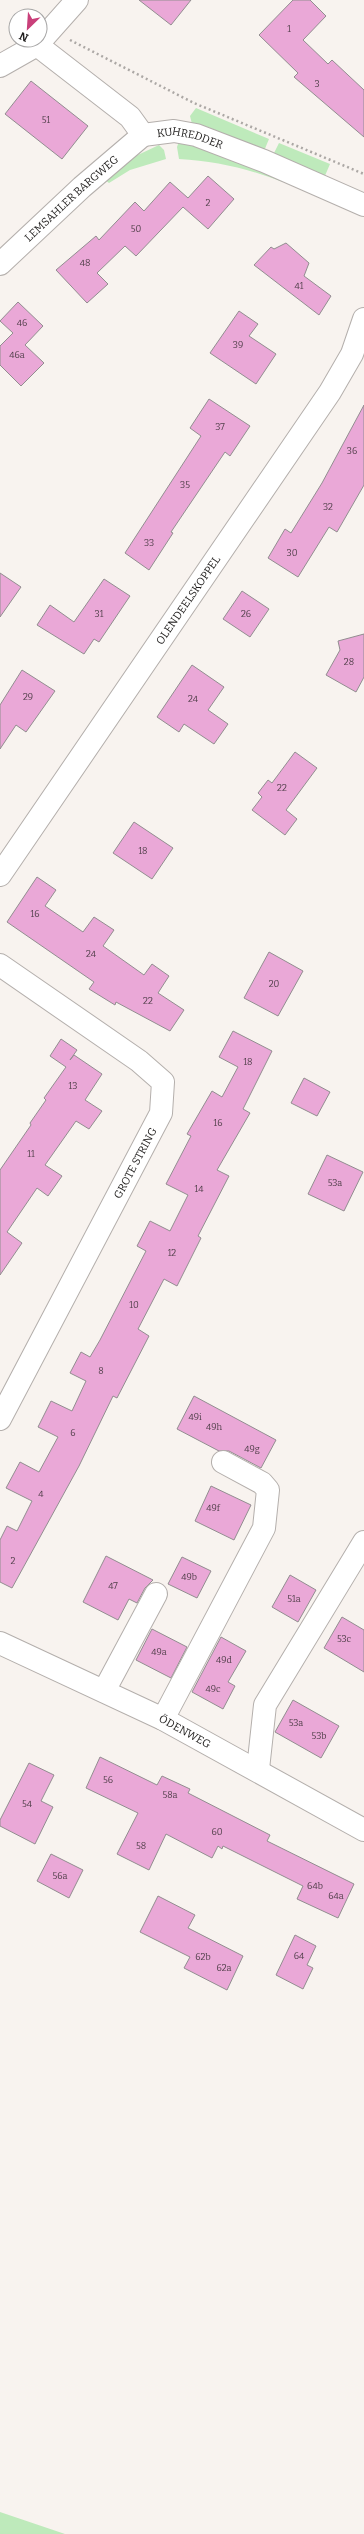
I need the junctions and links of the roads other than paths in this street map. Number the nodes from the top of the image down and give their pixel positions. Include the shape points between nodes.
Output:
1 (77, 0) edge
2 (48, 33) edge
3 (48, 42) edge
4 (28, 48) edge
5 (0, 66) edge
6 (144, 135) junction
7 (364, 205) edge
8 (0, 264) edge
9 (364, 319) edge
10 (0, 875) edge
11 (0, 965) edge
12 (0, 1418) edge
13 (223, 1462) dead end
14 (364, 1542) edge
15 (156, 1594) dead end
16 (0, 1643) edge
17 (104, 1691) junction
18 (163, 1719) junction
19 (258, 1769) junction
20 (364, 1830) edge

1 - 2 street
3 - 6 street, KUHREDDER via 130,117
4 - 5 street
6 - 7 street, KUHREDDER via 174,131 196,135 264,161
6 - 8 street, LEMSAHLER BARGWEG via 82,187
9 - 10 street, OLENDEELSKOPPEL via 352,354 330,392
11 - 12 street, GROTE STRING via 139,1061 163,1082 161,1113
13 - 18 street via 262,1483 268,1490 264,1528
14 - 19 street via 265,1705
15 - 17 street
16 - 17 street, ÖDENWEG
17 - 18 street, ÖDENWEG
18 - 19 street, ÖDENWEG
19 - 20 street, ÖDENWEG

